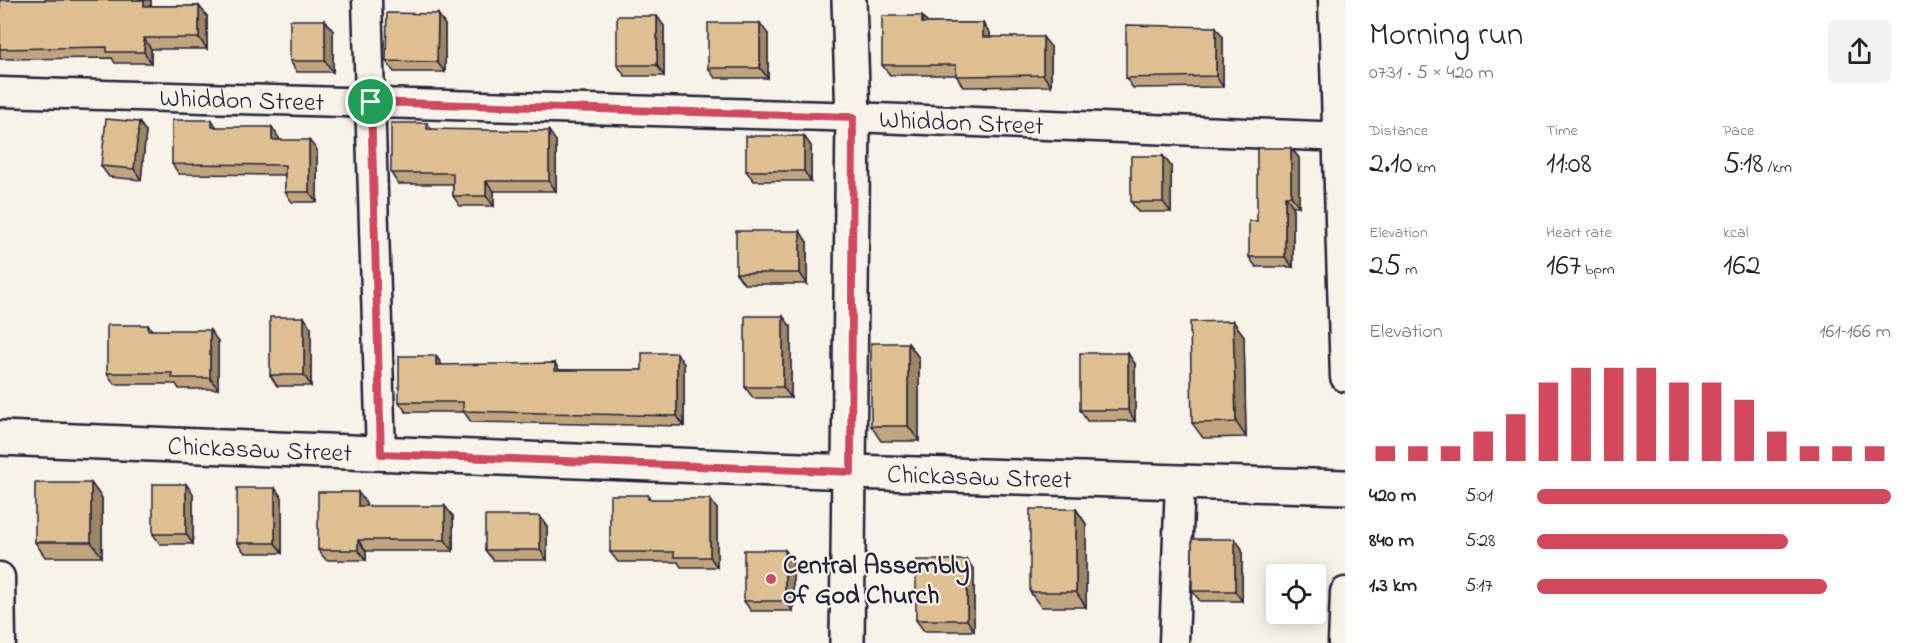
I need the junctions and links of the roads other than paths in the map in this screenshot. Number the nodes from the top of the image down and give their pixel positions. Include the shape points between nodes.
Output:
1 (367, 0) edge
2 (849, 0) edge
3 (1333, 0) edge
4 (0, 92) edge
5 (371, 102) junction
6 (853, 117) junction
7 (1341, 137) edge
8 (1345, 377) edge
9 (0, 438) edge
10 (381, 454) junction
11 (851, 472) junction
12 (1180, 482) junction
13 (1345, 487) edge
14 (0, 577) edge
15 (1345, 592) edge
16 (1, 643) edge
17 (848, 643) edge
18 (1174, 643) edge
19 (1343, 643) edge

1 - 5 street
2 - 6 street
3 - 7 street
4 - 5 street, Whiddon Street
5 - 6 street, Whiddon Street
5 - 10 street
6 - 7 street, Whiddon Street
6 - 11 street
7 - 8 street
9 - 10 street, Chickasaw Street
10 - 11 street, Chickasaw Street
11 - 12 street, Chickasaw Street
11 - 17 street
12 - 13 street, Chickasaw Street
12 - 18 street
14 - 16 street
15 - 19 street

